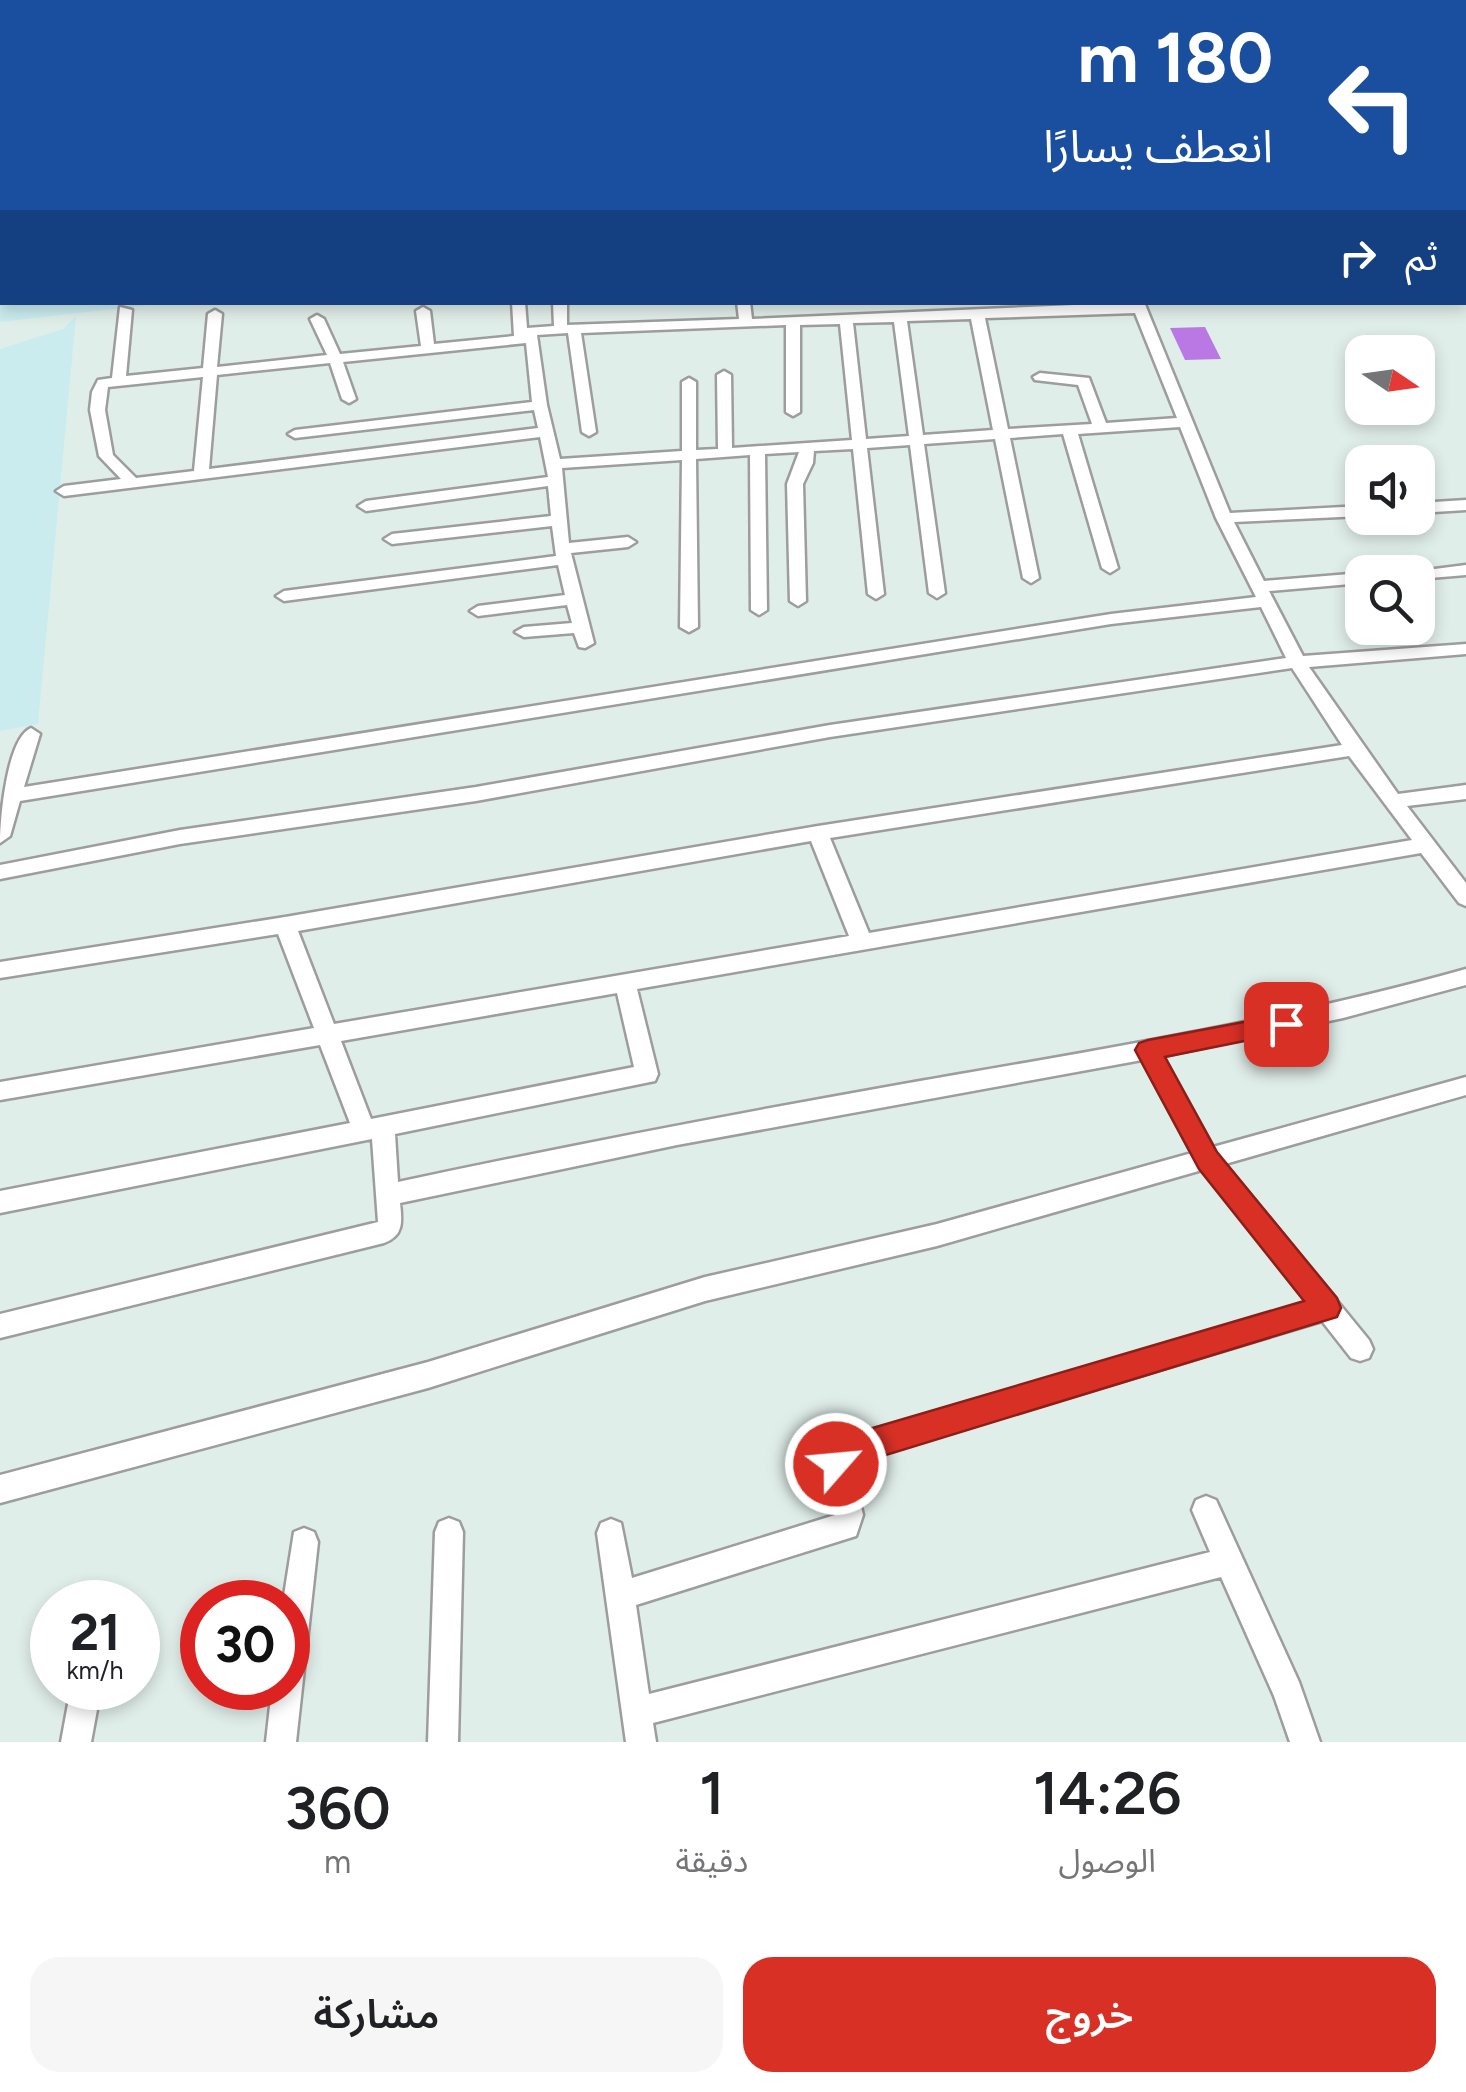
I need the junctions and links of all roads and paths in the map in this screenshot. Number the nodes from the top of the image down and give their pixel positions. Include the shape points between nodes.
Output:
1 (519, 305) edge
2 (561, 305) edge
3 (743, 305) edge
4 (1138, 306) edge
5 (126, 310) dead end
6 (922, 310) edge
7 (423, 312) dead end
8 (215, 314) dead end
9 (977, 314) junction
10 (900, 318) junction
11 (318, 319) dead end
12 (846, 319) junction
13 (792, 321) junction
14 (746, 323) junction
15 (568, 329) junction
16 (526, 335) junction
17 (428, 349) junction
18 (336, 359) junction
19 (210, 372) junction
20 (724, 374) dead end
21 (1040, 377) dead end
22 (119, 382) junction
23 (688, 382) dead end
24 (349, 400) dead end
25 (540, 405) junction
26 (792, 412) dead end
27 (1184, 422) junction
28 (1100, 427) junction
29 (1070, 429) junction
30 (544, 432) junction
31 (589, 432) dead end
32 (295, 434) dead end
33 (1002, 434) junction
34 (916, 439) junction
35 (858, 443) junction
36 (807, 447) junction
37 (757, 450) junction
38 (725, 452) junction
39 (688, 454) junction
40 (554, 472) junction
41 (201, 474) junction
42 (132, 482) junction
43 (64, 490) dead end
44 (1466, 505) edge
45 (366, 506) dead end
46 (1435, 507) edge
47 (1345, 512) edge
48 (1224, 518) junction
49 (560, 520) junction
50 (392, 538) dead end
51 (628, 542) dead end
52 (564, 554) junction
53 (1110, 568) dead end
54 (1466, 570) edge
55 (1435, 573) edge
56 (1031, 578) dead end
57 (1345, 581) edge
58 (937, 593) dead end
59 (876, 594) dead end
60 (1261, 594) junction
61 (284, 596) dead end
62 (576, 599) junction
63 (798, 601) dead end
64 (759, 610) dead end
65 (478, 611) dead end
66 (689, 627) dead end
67 (524, 632) dead end
68 (1466, 649) edge
69 (1297, 662) junction
70 (31, 734) dead end
71 (1354, 749) junction
72 (1466, 792) edge
73 (1394, 801) junction
74 (5, 807) edge
75 (818, 833) junction
76 (0, 836) edge
77 (1425, 845) junction
78 (0, 872) edge
79 (1466, 898) edge
80 (285, 925) junction
81 (863, 944) junction
82 (0, 970) edge
83 (1466, 978) edge
84 (625, 983) junction
85 (330, 1034) junction
86 (1148, 1050) junction
87 (1466, 1086) edge
88 (0, 1091) edge
89 (374, 1130) junction
90 (1208, 1160) junction
91 (387, 1195) junction
92 (0, 1202) edge
93 (1327, 1308) junction
94 (0, 1326) edge
95 (1360, 1349) dead end
96 (0, 1489) edge
97 (1206, 1510) dead end
98 (449, 1532) dead end
99 (611, 1533) dead end
100 (304, 1542) dead end
101 (1229, 1562) junction
102 (300, 1580) edge
103 (620, 1596) junction
104 (82, 1710) edge
105 (284, 1710) edge
106 (637, 1712) junction
107 (76, 1742) edge
108 (281, 1742) edge
109 (443, 1742) edge
110 (641, 1742) edge
111 (1305, 1742) edge

1 - 16 street
2 - 15 street
3 - 14 street
4 - 9 street
4 - 27 street
5 - 22 street
6 - 9 street
6 - 10 street
7 - 17 street
8 - 19 street
9 - 33 street
10 - 12 street
10 - 34 street
11 - 18 street
12 - 13 street
12 - 35 street
13 - 14 street
13 - 26 street
14 - 15 street
15 - 16 street
15 - 31 street
16 - 17 street
16 - 25 street
17 - 18 street
18 - 19 street
18 - 24 street
19 - 22 street
19 - 41 street
20 - 38 street
21 - 28 street via 1084,381
22 - 42 street via 102,384 96,408 106,456
23 - 39 street
25 - 30 street
25 - 32 street
27 - 28 street
27 - 48 street
28 - 29 street
29 - 33 street
29 - 53 street
30 - 40 street
30 - 41 street
33 - 34 street
33 - 56 street
34 - 35 street
34 - 58 street
35 - 36 street
35 - 59 street
36 - 37 street
36 - 63 street via 795,484
37 - 38 street
37 - 64 street
38 - 39 street
39 - 40 street
39 - 66 street
40 - 45 street
40 - 49 street
41 - 42 street
42 - 43 street
44 - 46 street
47 - 48 street
48 - 60 street
49 - 50 street
49 - 52 street
51 - 52 street
52 - 61 street
52 - 62 street
54 - 55 street
57 - 60 street
60 - 69 street
60 - 74 street
62 - 65 street
62 - 67 street via 583,635
68 - 69 street
69 - 71 street
69 - 78 street via 830,731
70 - 74 street
71 - 73 street
71 - 75 street
72 - 73 street
73 - 77 street
74 - 76 street
75 - 80 street
75 - 81 street
77 - 79 street
77 - 81 street
80 - 82 street
80 - 85 street
81 - 84 street
83 - 86 street
84 - 85 street
84 - 89 street via 647,1074
85 - 88 street
85 - 89 street
86 - 90 street
86 - 91 street via 614,1144
87 - 90 street
89 - 91 street
89 - 92 street
90 - 93 street
90 - 96 street via 937,1235 705,1289 428,1375
91 - 94 street via 390,1225 384,1232
93 - 95 street
93 - 103 street via 842,1452 836,1464 846,1526
97 - 101 street
98 - 109 street
99 - 103 street
100 - 102 street
101 - 106 street
101 - 111 street
103 - 106 street
104 - 107 street
105 - 108 street
106 - 110 street

